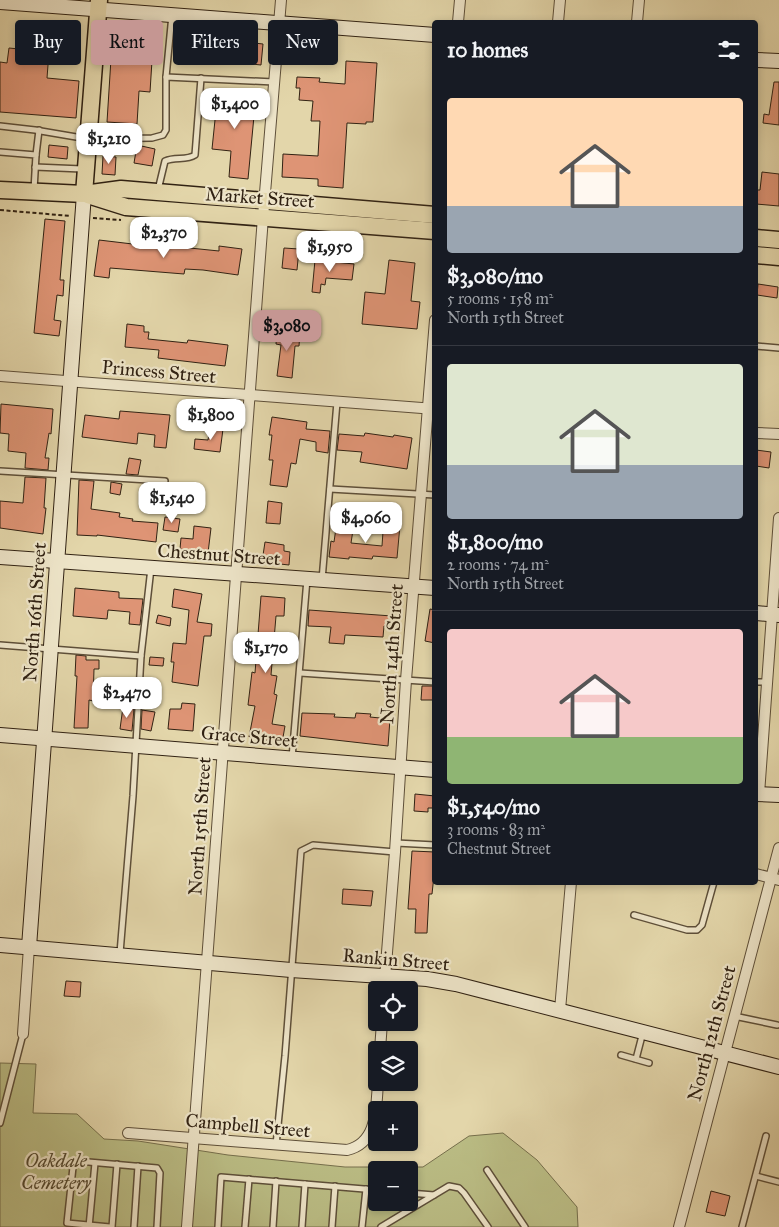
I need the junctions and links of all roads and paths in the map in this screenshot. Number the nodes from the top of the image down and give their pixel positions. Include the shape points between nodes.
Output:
1 (281, 0) edge
2 (460, 0) edge
3 (560, 0) edge
4 (638, 0) edge
5 (0, 2) edge
6 (99, 5) edge
7 (172, 15) junction
8 (279, 20) edge
9 (458, 20) edge
10 (558, 20) edge
11 (637, 20) edge
12 (268, 22) edge
13 (338, 28) edge
14 (432, 35) edge
15 (758, 60) edge
16 (779, 61) edge
17 (275, 65) edge
18 (166, 77) junction
19 (201, 78) junction
20 (274, 82) junction
21 (0, 126) edge
22 (39, 130) junction
23 (88, 138) junction
24 (0, 152) edge
25 (36, 155) junction
26 (35, 167) junction
27 (86, 170) junction
28 (0, 190) edge
29 (34, 192) junction
30 (158, 193) junction
31 (84, 194) junction
32 (264, 210) junction
33 (432, 214) edge
34 (432, 231) edge
35 (758, 238) edge
36 (779, 240) edge
37 (758, 255) edge
38 (779, 257) edge
39 (758, 346) edge
40 (779, 348) edge
41 (0, 376) edge
42 (70, 381) junction
43 (432, 387) edge
44 (250, 396) junction
45 (337, 402) junction
46 (431, 409) edge
47 (758, 433) edge
48 (779, 434) edge
49 (0, 471) edge
50 (64, 474) junction
51 (165, 481) dead end
52 (330, 489) junction
53 (421, 493) junction
54 (432, 495) edge
55 (779, 518) edge
56 (0, 557) edge
57 (57, 562) junction
58 (151, 568) junction
59 (236, 574) junction
60 (307, 579) junction
61 (322, 580) junction
62 (414, 587) junction
63 (432, 588) edge
64 (758, 614) edge
65 (775, 615) edge
66 (0, 645) edge
67 (50, 650) junction
68 (141, 656) junction
69 (300, 673) junction
70 (406, 680) junction
71 (432, 682) edge
72 (761, 682) edge
73 (0, 735) edge
74 (45, 738) junction
75 (136, 745) junction
76 (222, 752) junction
77 (292, 758) junction
78 (400, 768) junction
79 (432, 770) edge
80 (758, 794) edge
81 (779, 795) edge
82 (432, 845) edge
83 (396, 847) junction
84 (779, 848) edge
85 (758, 875) edge
86 (775, 879) edge
87 (571, 885) edge
88 (713, 885) edge
89 (634, 915) dead end
90 (0, 945) edge
91 (28, 947) junction
92 (120, 954) junction
93 (206, 962) junction
94 (291, 970) junction
95 (385, 976) junction
96 (385, 981) edge
97 (560, 1010) junction
98 (734, 1016) junction
99 (776, 1025) dead end
100 (644, 1032) junction
101 (23, 1034) joint
102 (724, 1053) junction
103 (621, 1055) dead end
104 (636, 1059) junction
105 (649, 1063) dead end
106 (779, 1067) edge
107 (377, 1091) edge
108 (0, 1123) edge
109 (128, 1133) dead end
110 (766, 1136) dead end
111 (194, 1139) junction
112 (276, 1145) junction
113 (94, 1163) junction
114 (117, 1164) junction
115 (138, 1166) junction
116 (487, 1170) dead end
117 (756, 1176) junction
118 (249, 1179) junction
119 (276, 1181) junction
120 (779, 1182) edge
121 (305, 1184) junction
122 (335, 1186) junction
123 (366, 1189) joint
124 (418, 1193) edge
125 (435, 1195) junction
126 (89, 1226) edge
127 (111, 1227) edge
128 (134, 1227) edge
129 (157, 1227) edge
130 (186, 1227) edge
131 (218, 1227) edge
132 (245, 1227) edge
133 (273, 1227) edge
134 (302, 1227) edge
135 (332, 1227) edge
136 (362, 1227) edge
137 (381, 1227) edge
138 (488, 1227) edge
139 (525, 1227) edge
140 (679, 1227) edge
141 (742, 1227) edge

1 - 8 street, North 15th Street
2 - 9 street
3 - 10 street
4 - 11 street
5 - 6 street
6 - 7 street
6 - 23 main road
7 - 12 street
7 - 18 lane
13 - 14 street
15 - 16 street
17 - 20 street, North 15th Street
18 - 19 lane
18 - 23 lane via 166,130 163,135 152,138
19 - 20 lane
19 - 30 lane via 195,155 165,161
20 - 32 street, North 15th Street
21 - 22 lane
22 - 23 lane
22 - 25 lane
23 - 27 main road
24 - 25 lane
25 - 26 lane
26 - 27 lane
26 - 29 lane
27 - 31 main road
28 - 29 main road, Market Street
29 - 31 main road, Market Street
30 - 31 main road, Market Street via 121,189
30 - 32 main road, Market Street
31 - 32 main road, Market Street via 126,207
31 - 42 street, North 16th Street
32 - 33 main road, Market Street
32 - 34 main road, Market Street
32 - 44 street, North 15th Street
35 - 36 main road
37 - 38 main road
39 - 40 lane
41 - 42 street, Princess Street
42 - 44 street, Princess Street
42 - 50 street, North 16th Street
43 - 46 street, North 14th Street
44 - 45 street, Princess Street
44 - 59 street, North 15th Street
45 - 46 street, Princess Street
45 - 52 lane
46 - 53 street, North 14th Street
47 - 48 street
49 - 50 lane
50 - 51 lane
50 - 57 street, North 16th Street
52 - 53 lane
52 - 61 lane
53 - 54 lane
53 - 62 street, North 14th Street
55 - 65 street
56 - 57 street, Chestnut Street
57 - 58 street, Chestnut Street
57 - 67 street, North 16th Street
58 - 59 street, Chestnut Street
58 - 68 lane
59 - 60 street, Chestnut Street
59 - 76 street, North 15th Street
60 - 61 street, Chestnut Street
60 - 69 lane
61 - 62 street, Chestnut Street
62 - 63 street, Chestnut Street
62 - 70 street, North 14th Street
64 - 65 street
65 - 72 street
66 - 67 lane
67 - 68 lane
67 - 74 street, North 16th Street
68 - 75 lane
69 - 70 lane
69 - 77 lane
70 - 71 lane
70 - 78 street, North 14th Street
72 - 80 street
73 - 74 street, Grace Street
74 - 75 street, Grace Street
74 - 91 street, North 16th Street
75 - 76 street, Grace Street
75 - 92 lane
76 - 77 street, Grace Street
76 - 93 street, North 15th Street
77 - 78 street, Grace Street
78 - 79 street, Grace Street
78 - 83 street, North 14th Street
80 - 81 street
82 - 83 lane
83 - 94 lane via 313,845 301,851
83 - 95 street, North 14th Street
84 - 86 street, North 12th Street
85 - 86 street
86 - 98 street, North 12th Street
87 - 97 street
88 - 89 lane via 702,925 697,930
90 - 91 street, Rankin Street
91 - 92 street, Rankin Street
91 - 101 street, North 16th Street
92 - 93 street, Rankin Street
93 - 94 street, Rankin Street
93 - 111 street, North 15th Street
94 - 95 street, Rankin Street
94 - 112 lane
95 - 96 street, North 14th Street
95 - 97 street, Rankin Street via 456,984
97 - 100 street, Rankin Street
98 - 99 lane
98 - 102 street, North 12th Street
100 - 102 street, Rankin Street
100 - 104 lane
101 - 108 lane
102 - 106 street, Rankin Street
102 - 140 street, North 12th Street
103 - 104 lane
104 - 105 lane
107 - 112 street, Campbell Street via 374,1123 357,1147 347,1150
109 - 111 street, Campbell Street
110 - 117 lane
111 - 112 street, Campbell Street
111 - 130 street, North 15th Street
113 - 114 lane
113 - 126 lane
113 - 126 lane via 77,1161 73,1168 67,1223
114 - 115 lane
114 - 127 lane
115 - 128 lane
115 - 129 lane via 158,1168 160,1173
116 - 139 lane
117 - 120 lane
117 - 141 lane
118 - 119 lane
118 - 131 lane via 221,1177
118 - 132 lane
119 - 121 lane
119 - 133 lane
121 - 122 lane
121 - 134 lane
122 - 123 lane
122 - 135 lane
123 - 136 lane
124 - 125 lane
125 - 137 lane
125 - 138 lane via 449,1186 459,1188
126 - 127 lane

